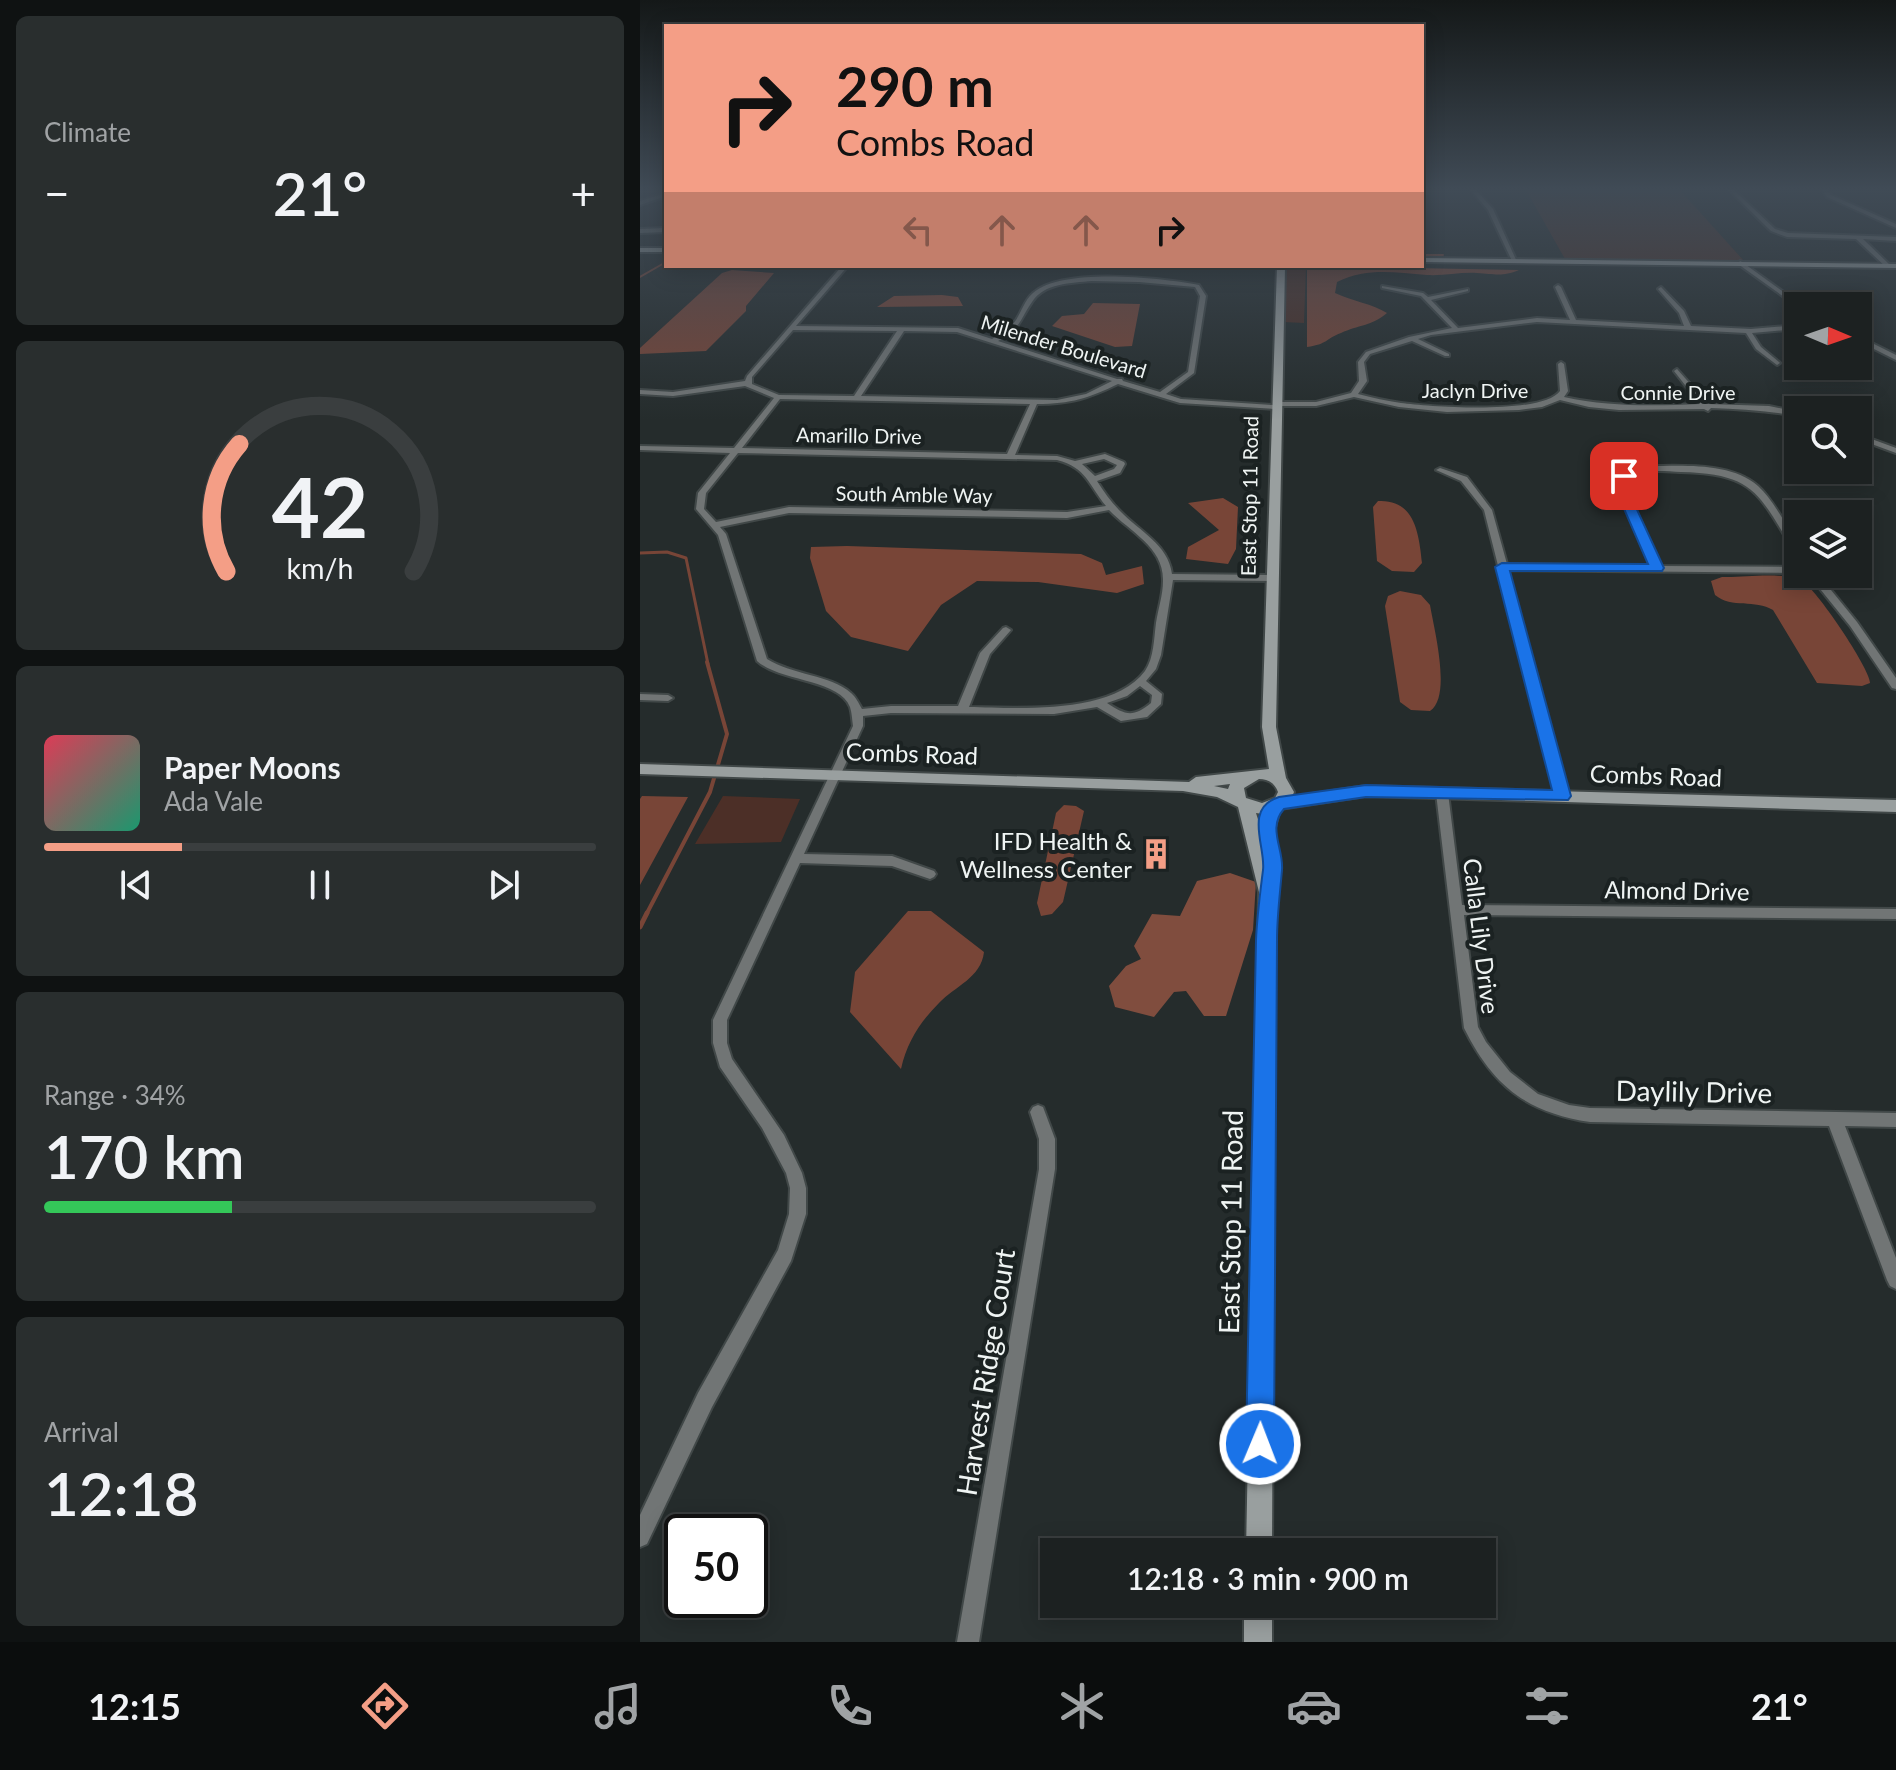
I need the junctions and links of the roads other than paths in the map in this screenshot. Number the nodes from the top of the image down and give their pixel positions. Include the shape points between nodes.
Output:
1 (1745, 267) edge
2 (1759, 267) edge
3 (843, 268) edge
4 (1281, 268) edge
5 (1762, 279) junction
6 (1384, 287) dead end
7 (1558, 287) dead end
8 (1661, 289) dead end
9 (1466, 290) dead end
10 (1784, 295) edge
11 (1428, 299) junction
12 (1573, 320) junction
13 (1688, 327) junction
14 (793, 328) junction
15 (1784, 328) edge
16 (902, 329) junction
17 (1456, 329) junction
18 (1748, 331) junction
19 (1411, 338) junction
20 (994, 340) junction
21 (1872, 345) edge
22 (1447, 355) dead end
23 (1895, 357) edge
24 (1777, 363) dead end
25 (1561, 364) dead end
26 (1677, 371) dead end
27 (1120, 380) junction
28 (748, 383) junction
29 (640, 392) edge
30 (1163, 393) junction
31 (1354, 395) junction
32 (778, 397) junction
33 (856, 398) junction
34 (1559, 398) junction
35 (1035, 401) junction
36 (1276, 404) junction
37 (1708, 409) junction
38 (1784, 412) edge
39 (1872, 442) edge
40 (640, 448) edge
41 (735, 450) junction
42 (1896, 451) edge
43 (1011, 455) junction
44 (1076, 463) junction
45 (1440, 470) dead end
46 (1094, 479) junction
47 (1112, 507) junction
48 (716, 525) junction
49 (1784, 529) edge
50 (1502, 567) junction
51 (1657, 568) junction
52 (1784, 570) edge
53 (1169, 577) junction
54 (1273, 578) junction
55 (1824, 588) edge
56 (1006, 630) dead end
57 (1140, 681) junction
58 (1896, 686) edge
59 (640, 697) edge
60 (668, 698) dead end
61 (1100, 704) junction
62 (963, 708) junction
63 (859, 713) junction
64 (1269, 727) junction
65 (640, 769) edge
66 (835, 775) junction
67 (1248, 776) junction
68 (1281, 781) junction
69 (1183, 786) junction
70 (1366, 791) junction
71 (1442, 793) junction
72 (1562, 796) junction
73 (1242, 802) junction
74 (1276, 805) junction
75 (1896, 806) edge
76 (796, 858) junction
77 (930, 874) dead end
78 (1268, 892) junction
79 (1457, 910) junction
80 (1896, 914) edge
81 (1502, 1076) joint
82 (1038, 1112) dead end
83 (1834, 1118) junction
84 (1896, 1120) edge
85 (1896, 1280) edge
86 (640, 1537) edge
87 (1259, 1538) edge
88 (1258, 1618) edge
89 (968, 1642) edge
90 (1258, 1642) edge

1 - 5 street
2 - 5 street
3 - 14 street
4 - 36 main road, East Stop 11 Road
5 - 10 street
6 - 11 street
7 - 12 street
8 - 13 street
9 - 11 street
11 - 17 street
12 - 13 street
12 - 17 street
13 - 18 street
14 - 16 street, Milender Boulevard
14 - 28 street
15 - 18 street
16 - 20 street, Milender Boulevard via 958,330
16 - 33 street
17 - 19 street
18 - 24 street via 1758,348
19 - 22 street
19 - 31 street via 1365,355 1363,381
20 - 27 street, Milender Boulevard
20 - 30 street via 1016,329 1035,293 1055,284 1197,286 1203,296 1191,373
21 - 23 street
25 - 34 street, Jaclyn Drive via 1565,388
26 - 37 street
27 - 30 street, Milender Boulevard
27 - 35 street via 1088,396
28 - 29 street via 673,394
28 - 32 street
30 - 36 street, Milender Boulevard via 1203,405
31 - 34 street, Jaclyn Drive via 1409,407 1531,407
31 - 36 street, Milender Boulevard via 1316,404
32 - 33 street
32 - 41 street
33 - 35 street
34 - 37 street, Connie Drive via 1608,409
35 - 43 street
36 - 54 main road, East Stop 11 Road
37 - 38 street, Connie Drive
39 - 42 street
40 - 41 street, Amarillo Drive
41 - 43 street, Amarillo Drive
41 - 48 street via 699,498 701,512
43 - 44 street, Amarillo Drive
44 - 46 street
44 - 46 street, Amarillo Drive via 1105,456 1121,464 1115,472
45 - 50 street via 1464,479 1487,506
46 - 47 street
47 - 48 street, South Amble Way via 1072,515 794,510
47 - 53 street via 1161,552
48 - 63 street via 762,661 844,692
49 - 51 street via 1757,487 1742,477 1708,469 1629,473 1621,479 1621,488
50 - 51 street
50 - 72 street
51 - 52 street
53 - 54 street
53 - 57 street via 1154,662
54 - 64 main road, East Stop 11 Road
55 - 58 street
56 - 62 street via 985,653
57 - 61 street
57 - 61 street via 1158,698 1143,715 1118,716
59 - 60 street
61 - 62 street via 1060,711
62 - 63 street via 897,706
63 - 66 street via 856,732
64 - 67 main road, East Stop 11 Road
64 - 68 main road, East Stop 11 Road
65 - 66 main road, Combs Road
66 - 69 main road, Combs Road
66 - 76 street
67 - 68 main road via 1267,774
67 - 69 main road, Combs Road
67 - 73 main road via 1236,787
68 - 70 main road, Combs Road via 1312,789
68 - 74 main road via 1286,795
69 - 73 main road, Combs Road
70 - 71 main road, Combs Road
70 - 74 main road, Combs Road
71 - 72 main road, Combs Road
71 - 79 street, Calla Lily Drive
72 - 75 main road, Combs Road
73 - 74 main road via 1259,809
73 - 78 main road, East Stop 11 Road via 1258,841 1261,879
74 - 78 main road, East Stop 11 Road via 1266,831 1273,868
76 - 77 street via 892,861
76 - 86 street via 723,1009 719,1035 725,1062 795,1175 794,1231
78 - 87 main road, East Stop 11 Road
79 - 80 street, Almond Drive
79 - 81 street, Calla Lily Drive via 1471,1028 1486,1059
81 - 83 street, Daylily Drive via 1541,1103 1586,1115
82 - 89 street, Harvest Ridge Court via 1047,1139 1047,1169
83 - 84 street, Daylily Drive
83 - 85 street
88 - 90 main road

